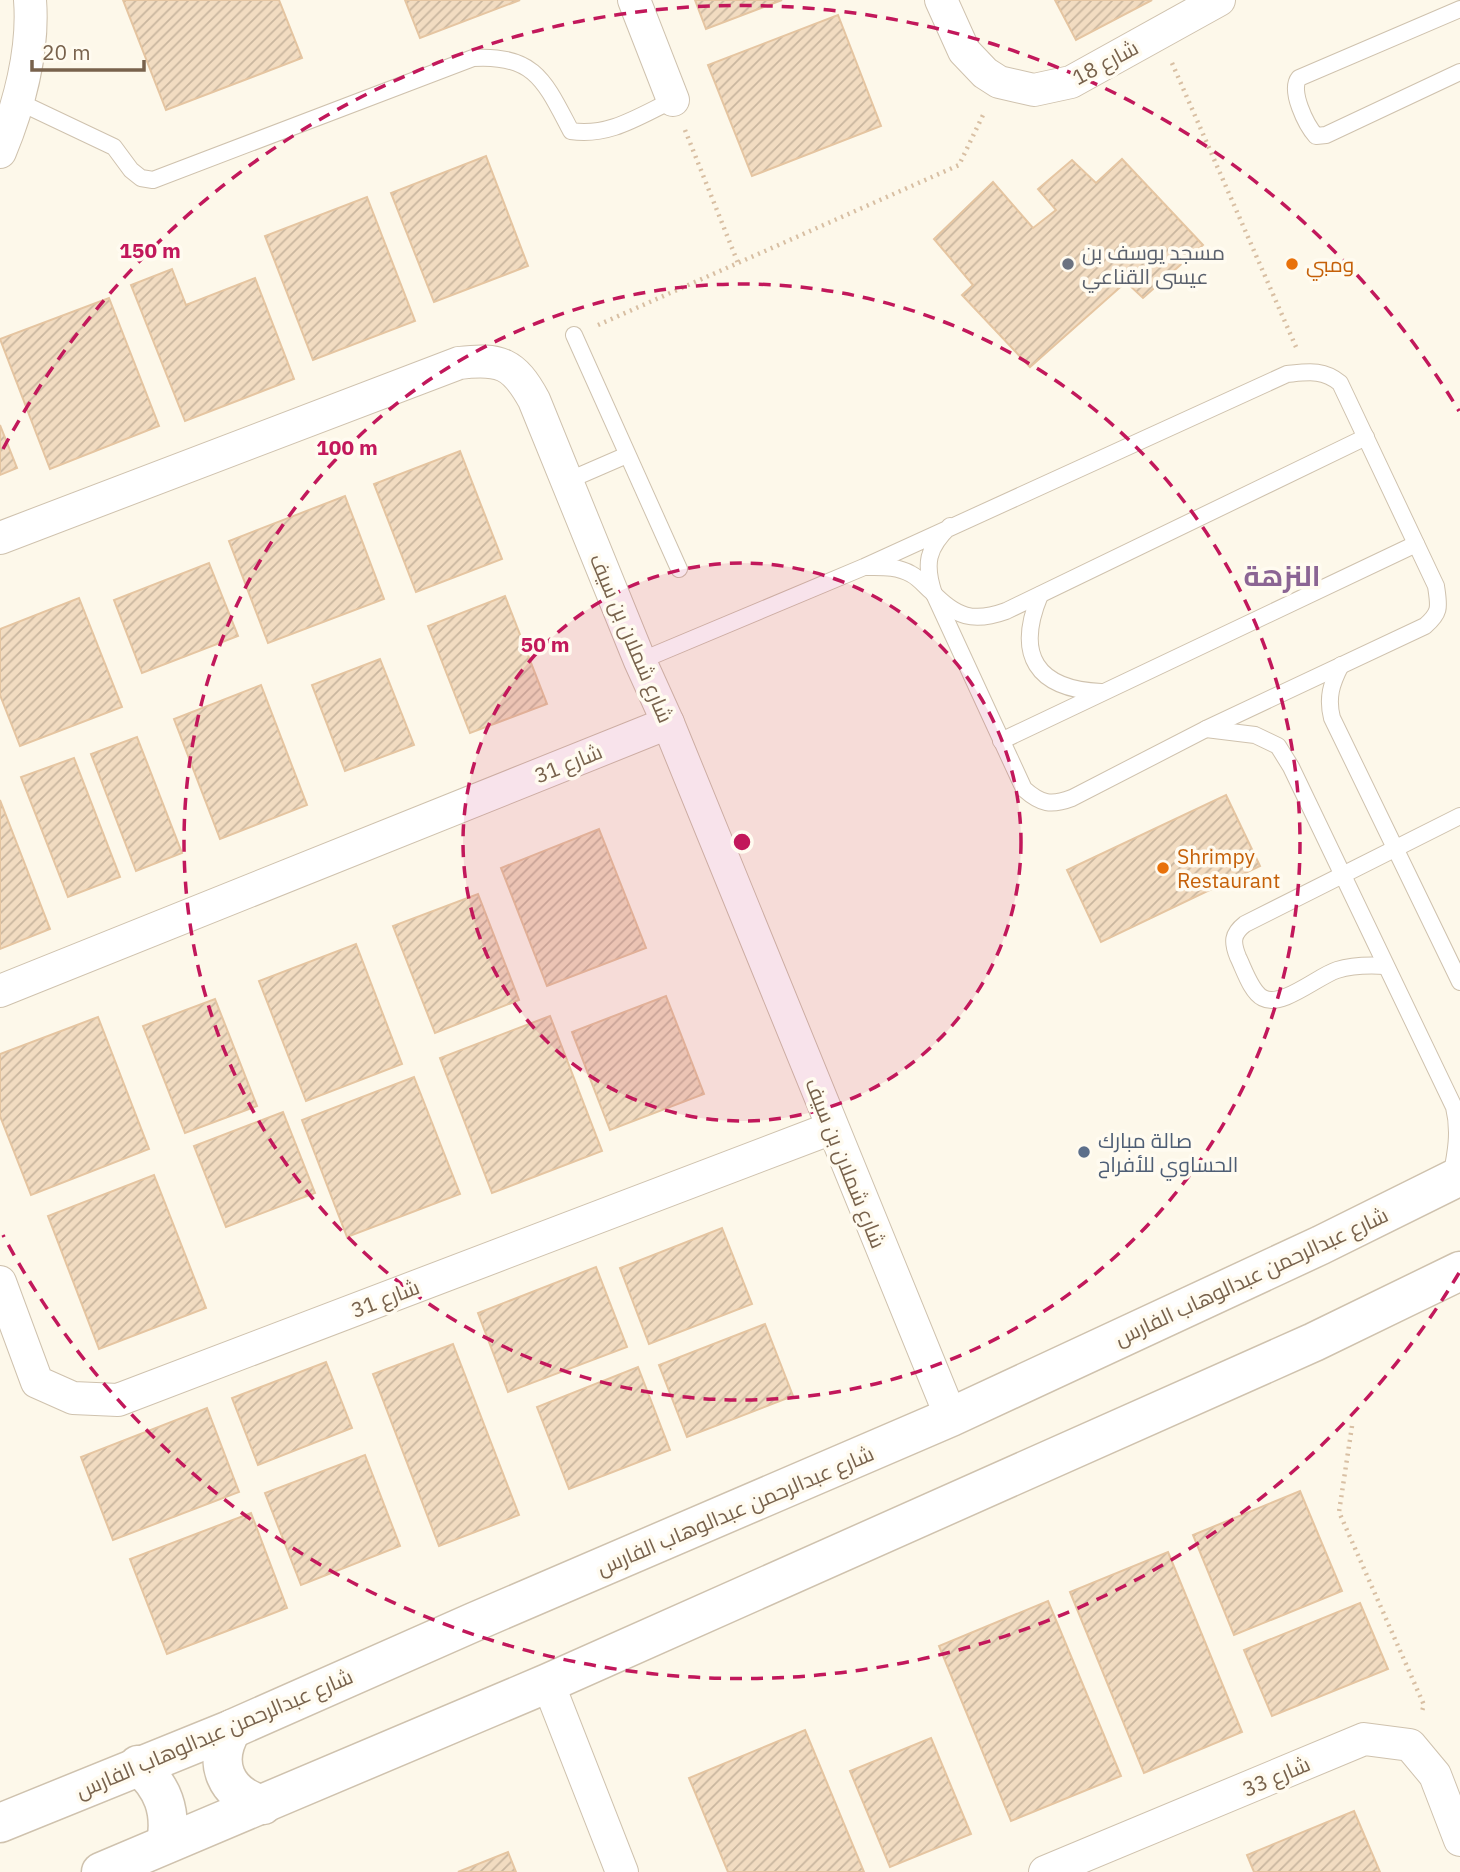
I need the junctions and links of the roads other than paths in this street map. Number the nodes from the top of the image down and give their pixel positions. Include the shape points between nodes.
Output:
1 (30, 0) edge
2 (634, 0) edge
3 (941, 0) edge
4 (1219, 0) edge
5 (1460, 9) edge
6 (1460, 72) edge
7 (673, 100) joint
8 (17, 101) junction
9 (0, 152) edge
10 (574, 335) road end
11 (1366, 437) junction
12 (626, 455) junction
13 (567, 481) junction
14 (950, 526) junction
15 (0, 538) edge
16 (1416, 544) junction
17 (864, 566) junction
18 (679, 569) dead end
19 (934, 594) junction
20 (1040, 595) junction
21 (639, 661) junction
22 (1341, 665) junction
23 (1104, 692) junction
24 (668, 723) junction
25 (1206, 729) junction
26 (1001, 741) junction
27 (1460, 816) edge
28 (1395, 849) junction
29 (1343, 875) junction
30 (1385, 967) junction
31 (1460, 982) edge
32 (0, 991) edge
33 (832, 1128) junction
34 (1455, 1179) edge
35 (1460, 1271) edge
36 (0, 1282) edge
37 (951, 1417) junction
38 (548, 1683) junction
39 (232, 1729) junction
40 (138, 1765) junction
41 (262, 1805) junction
42 (0, 1823) edge
43 (1460, 1840) edge
44 (166, 1844) junction
45 (101, 1872) edge
46 (622, 1872) edge
47 (1045, 1872) edge

1 - 8 street via 29,51
2 - 7 street
3 - 4 street, شارع 18 via 964,51 992,78 1034,90 1071,82
5 - 6 lane via 1299,78 1294,90 1310,130 1316,136 1326,135
7 - 8 lane via 605,131 571,131 536,72 498,57 473,58 153,180 131,170 114,147
8 - 9 street
10 - 12 lane
11 - 14 lane via 1340,383 1330,374 1287,374
11 - 16 lane
11 - 20 lane
12 - 13 lane
12 - 18 lane
13 - 15 street, شارع شملان بن سيف via 524,380 507,365 486,359 459,363
13 - 21 street, شارع شملان بن سيف
14 - 17 lane
14 - 19 lane via 930,552 929,580
16 - 22 lane via 1436,586 1436,617
16 - 23 lane
17 - 19 lane via 911,574
17 - 21 lane
19 - 20 lane via 950,610 973,618 987,618
19 - 26 lane
20 - 23 lane via 1028,635 1038,667 1061,685
21 - 24 street, شارع شملان بن سيف
22 - 25 lane
22 - 28 lane via 1328,702 1332,718
23 - 26 lane
24 - 32 street, شارع 31
24 - 33 street, شارع شملان بن سيف
25 - 26 lane via 1055,804 1035,800 1024,789
25 - 29 lane via 1255,735 1278,746
27 - 28 lane
28 - 29 lane
28 - 31 lane
29 - 30 lane
29 - 30 lane via 1236,931 1236,953 1255,991 1273,1000 1333,971 1355,965
30 - 34 lane via 1454,1107 1458,1124
33 - 36 street, شارع 31 via 118,1401 73,1398 37,1382
33 - 37 street, شارع شملان بن سيف
34 - 37 street, شارع عبدالرحمن عبدالوهاب الفارس
35 - 38 street via 1314,1342
37 - 39 street, شارع عبدالرحمن عبدالوهاب الفارس
38 - 41 street
38 - 46 street
39 - 40 street, شارع عبدالرحمن عبدالوهاب الفارس
39 - 41 street via 222,1755 228,1782 249,1801
40 - 42 street, شارع عبدالرحمن عبدالوهاب الفارس
40 - 44 street via 165,1800 169,1815
41 - 44 street
43 - 47 street, شارع 33 via 1435,1775 1410,1745 1364,1739
44 - 45 street

